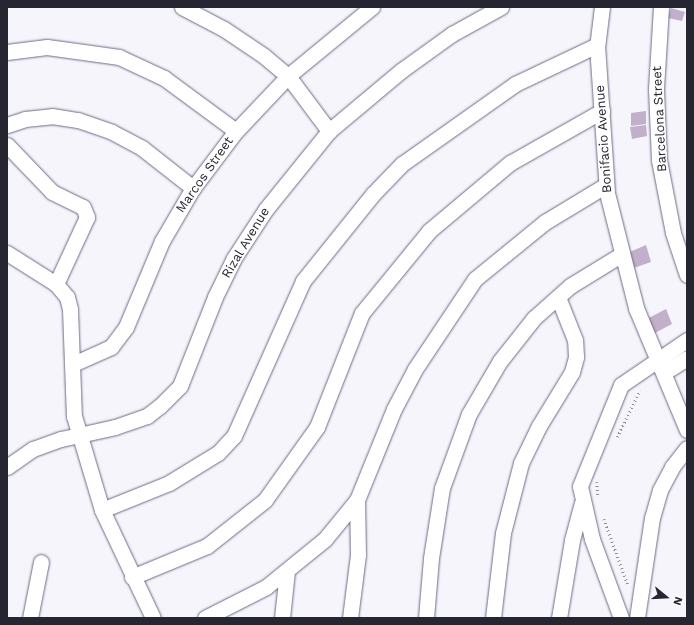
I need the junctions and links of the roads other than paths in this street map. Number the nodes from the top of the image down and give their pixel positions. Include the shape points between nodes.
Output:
1 (182, 7) edge
2 (372, 7) edge
3 (501, 7) edge
4 (602, 7) edge
5 (661, 7) edge
6 (597, 45) junction
7 (7, 52) edge
8 (288, 76) junction
9 (602, 111) junction
10 (7, 125) edge
11 (329, 131) junction
12 (236, 132) junction
13 (7, 145) edge
14 (606, 185) junction
15 (193, 188) junction
16 (7, 253) edge
17 (622, 254) junction
18 (687, 275) edge
19 (56, 284) junction
20 (558, 297) junction
21 (687, 340) edge
22 (658, 358) junction
23 (687, 358) edge
24 (73, 364) junction
25 (665, 372) junction
26 (687, 430) edge
27 (79, 435) junction
28 (687, 448) edge
29 (7, 467) edge
30 (357, 500) junction
31 (582, 503) junction
32 (102, 510) junction
33 (41, 562) dead end
34 (287, 571) junction
35 (132, 577) junction
36 (30, 618) edge
37 (153, 618) edge
38 (205, 618) edge
39 (282, 618) edge
40 (350, 618) edge
41 (426, 618) edge
42 (493, 618) edge
43 (559, 618) edge
44 (621, 618) edge
45 (637, 618) edge

1 - 8 street via 224,29
2 - 8 street, Marcos Street
3 - 11 street, Rizal Avenue via 452,34 402,70
4 - 6 street, Bonifacio Avenue
5 - 18 street, Barcelona Street via 656,89 659,160 673,233
6 - 9 street, Bonifacio Avenue
6 - 32 street via 515,84 402,164 373,194 303,281 234,436 218,453 169,484
7 - 12 street via 47,47 119,57 164,78
8 - 11 street
8 - 12 street, Marcos Street
9 - 14 street, Bonifacio Avenue
9 - 35 street via 510,163 429,231 362,313 317,427 265,500 207,546
10 - 15 street via 25,119 52,116 78,120 112,132 142,148
11 - 27 street, Rizal Avenue via 266,209 234,258 215,297 180,386 147,416
12 - 15 street, Marcos Street
13 - 19 street via 52,192 82,207 87,217
14 - 17 street, Bonifacio Avenue
14 - 30 street via 545,222 475,279 415,369 394,409
15 - 24 street, Marcos Street via 162,240 126,327 111,347
16 - 19 street
17 - 20 street via 570,286
17 - 22 street, Bonifacio Avenue via 636,308
19 - 24 street via 67,297 70,308
20 - 41 street via 534,318 500,361 468,414 442,488 431,558
20 - 42 street via 575,340 576,357 572,372 539,426 521,464 503,533
21 - 22 street
22 - 25 street, Bonifacio Avenue
22 - 31 street via 621,385 585,468 580,486
23 - 25 street
24 - 27 street via 73,410
25 - 26 street, Bonifacio Avenue
27 - 29 street, Rizal Avenue via 33,449
27 - 32 street
28 - 45 street via 672,467 660,490 652,518
30 - 34 street via 325,538
30 - 40 street via 358,555
31 - 43 street via 572,540
31 - 44 street via 604,575
32 - 35 street
33 - 36 street
34 - 38 street via 266,587
34 - 39 street
35 - 37 street

